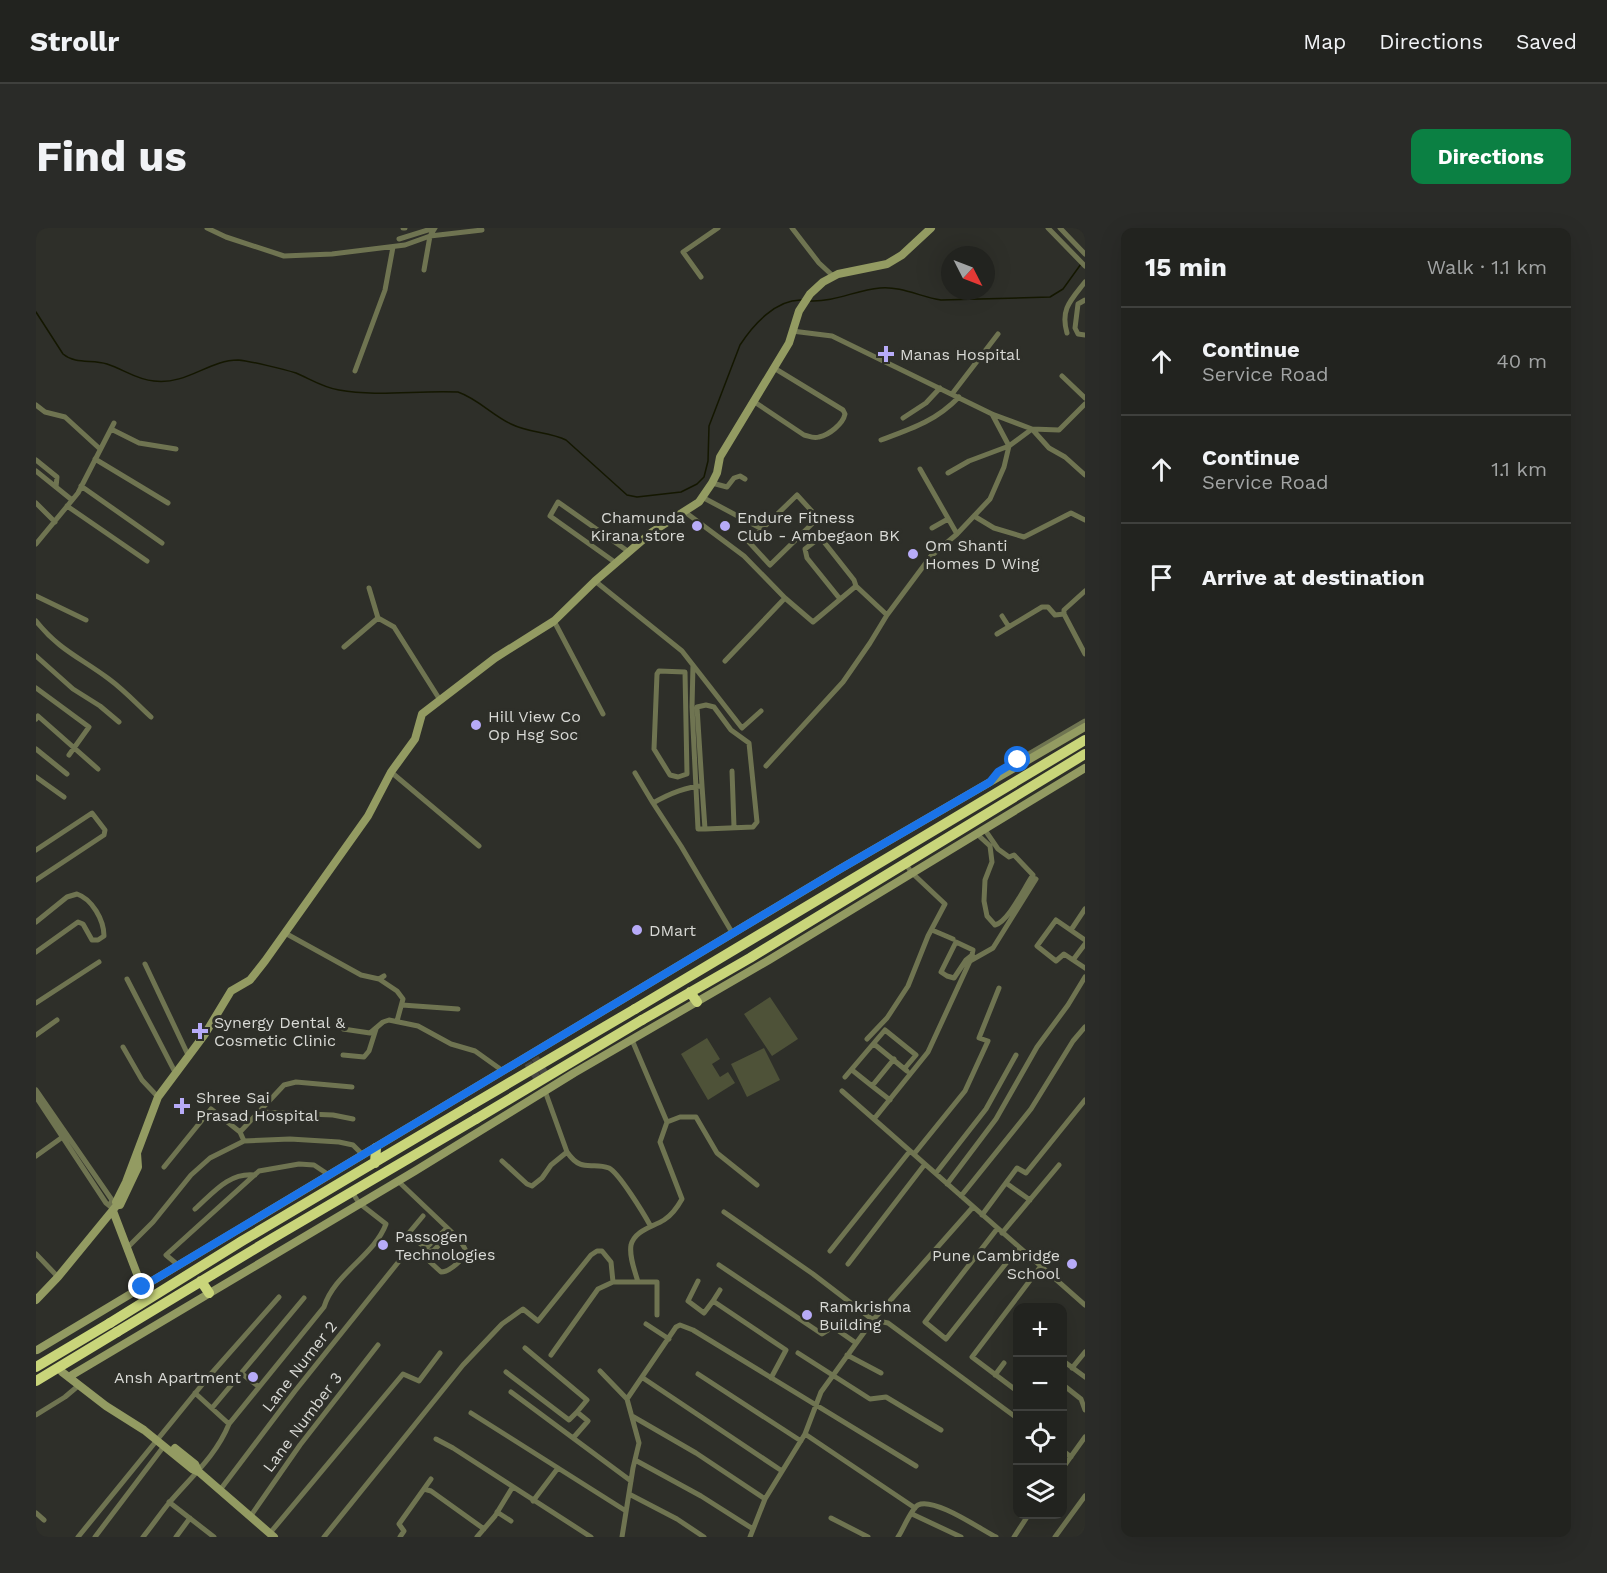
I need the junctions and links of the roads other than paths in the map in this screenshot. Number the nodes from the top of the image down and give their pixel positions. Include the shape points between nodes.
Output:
1 (207, 228) edge
2 (435, 228) edge
3 (718, 228) edge
4 (792, 228) edge
5 (931, 228) edge
6 (1048, 228) edge
7 (1060, 228) edge
8 (482, 230) dead end
9 (430, 236) junction
10 (399, 239) dead end
11 (393, 247) junction
12 (1085, 254) edge
13 (1085, 266) edge
14 (424, 270) dead end
15 (833, 276) junction
16 (701, 277) dead end
17 (1085, 282) edge
18 (1085, 300) edge
19 (792, 331) junction
20 (1067, 333) dead end
21 (998, 334) dead end
22 (1085, 335) edge
23 (774, 368) junction
24 (355, 371) dead end
25 (1062, 376) dead end
26 (940, 388) junction
27 (952, 394) junction
28 (958, 397) junction
29 (1085, 398) edge
30 (753, 401) junction
31 (1085, 404) edge
32 (36, 405) edge
33 (992, 414) junction
34 (903, 418) dead end
35 (1032, 429) junction
36 (881, 440) dead end
37 (1009, 446) junction
38 (100, 449) junction
39 (176, 449) dead end
40 (95, 459) junction
41 (36, 460) edge
42 (920, 469) dead end
43 (36, 471) edge
44 (948, 473) dead end
45 (1085, 475) edge
46 (745, 479) dead end
47 (712, 483) junction
48 (81, 486) junction
49 (56, 488) junction
50 (702, 497) junction
51 (72, 500) junction
52 (36, 503) edge
53 (168, 503) dead end
54 (67, 506) junction
55 (685, 512) junction
56 (974, 516) junction
57 (948, 519) junction
58 (1085, 520) edge
59 (55, 522) junction
60 (932, 528) dead end
61 (762, 529) junction
62 (957, 534) junction
63 (162, 543) dead end
64 (36, 544) edge
65 (629, 552) junction
66 (147, 561) dead end
67 (616, 563) junction
68 (595, 581) junction
69 (856, 586) junction
70 (369, 588) dead end
71 (1085, 591) edge
72 (36, 596) edge
73 (785, 598) junction
74 (840, 599) junction
75 (1064, 614) junction
76 (887, 615) junction
77 (1002, 616) dead end
78 (378, 618) junction
79 (86, 620) dead end
80 (36, 621) edge
81 (554, 621) junction
82 (1009, 627) junction
83 (997, 634) dead end
84 (344, 647) dead end
85 (1085, 654) edge
86 (36, 656) edge
87 (725, 661) dead end
88 (693, 664) junction
89 (36, 688) edge
90 (440, 700) junction
91 (692, 707) junction
92 (761, 711) dead end
93 (603, 714) dead end
94 (151, 717) dead end
95 (36, 719) edge
96 (1085, 721) edge
97 (119, 722) dead end
98 (1085, 727) edge
99 (1085, 740) edge
100 (75, 747) junction
101 (36, 749) edge
102 (1085, 754) edge
103 (69, 755) dead end
104 (1072, 761) junction
105 (766, 766) dead end
106 (98, 769) dead end
107 (732, 771) dead end
108 (1083, 771) edge
109 (391, 772) junction
110 (635, 773) dead end
111 (67, 774) dead end
112 (36, 777) edge
113 (990, 782) junction
114 (702, 786) junction
115 (695, 787) junction
116 (977, 789) junction
117 (64, 797) dead end
118 (984, 800) junction
119 (653, 803) junction
120 (734, 827) junction
121 (705, 830) junction
122 (981, 832) junction
123 (479, 846) dead end
124 (36, 850) edge
125 (908, 868) junction
126 (1036, 879) dead end
127 (36, 880) edge
128 (1085, 909) edge
129 (36, 922) edge
130 (932, 930) junction
131 (1071, 930) junction
132 (285, 933) junction
133 (733, 934) junction
134 (953, 939) dead end
135 (1085, 942) edge
136 (36, 952) edge
137 (973, 956) junction
138 (1073, 960) junction
139 (99, 962) dead end
140 (145, 964) dead end
141 (1085, 968) edge
142 (1085, 977) edge
143 (127, 980) dead end
144 (999, 988) dead end
145 (690, 992) junction
146 (697, 1002) junction
147 (36, 1004) edge
148 (402, 1005) junction
149 (458, 1009) dead end
150 (57, 1020) dead end
151 (397, 1021) junction
152 (1085, 1026) edge
153 (377, 1027) junction
154 (343, 1029) dead end
155 (36, 1035) edge
156 (867, 1039) dead end
157 (632, 1040) junction
158 (874, 1044) junction
159 (123, 1047) dead end
160 (343, 1055) dead end
161 (1016, 1055) dead end
162 (189, 1057) junction
163 (894, 1059) junction
164 (905, 1068) junction
165 (852, 1070) junction
166 (503, 1071) junction
167 (911, 1073) junction
168 (176, 1074) junction
169 (845, 1077) dead end
170 (545, 1085) junction
171 (872, 1086) junction
172 (352, 1087) dead end
173 (36, 1090) edge
174 (842, 1091) dead end
175 (36, 1097) edge
176 (158, 1097) junction
177 (890, 1100) junction
178 (1085, 1100) edge
179 (258, 1112) junction
180 (353, 1119) dead end
181 (874, 1119) junction
182 (668, 1122) junction
183 (240, 1132) junction
184 (65, 1136) junction
185 (244, 1142) junction
186 (376, 1148) junction
187 (567, 1152) junction
188 (912, 1152) junction
189 (363, 1155) junction
190 (36, 1156) edge
191 (502, 1161) dead end
192 (375, 1163) junction
193 (925, 1164) junction
194 (1059, 1165) dead end
195 (164, 1167) dead end
196 (936, 1173) junction
197 (255, 1174) junction
198 (329, 1175) junction
199 (398, 1181) junction
200 (1006, 1183) junction
201 (947, 1184) junction
202 (757, 1185) dead end
203 (352, 1192) junction
204 (961, 1196) junction
205 (1030, 1200) junction
206 (359, 1203) junction
207 (114, 1207) junction
208 (972, 1207) junction
209 (195, 1209) dead end
210 (724, 1212) dead end
211 (982, 1215) junction
212 (423, 1216) dead end
213 (650, 1225) junction
214 (447, 1228) junction
215 (236, 1230) junction
216 (1000, 1231) junction
217 (445, 1239) dead end
218 (242, 1241) junction
219 (128, 1247) junction
220 (1019, 1247) junction
221 (426, 1248) junction
222 (830, 1251) dead end
223 (36, 1254) edge
224 (400, 1260) dead end
225 (428, 1260) dead end
226 (848, 1264) dead end
227 (178, 1265) junction
228 (718, 1265) dead end
229 (1041, 1266) junction
230 (58, 1277) junction
231 (201, 1281) junction
232 (698, 1281) dead end
233 (613, 1282) junction
234 (638, 1282) junction
235 (142, 1287) junction
236 (720, 1290) dead end
237 (209, 1293) junction
238 (38, 1294) edge
239 (279, 1297) dead end
240 (304, 1298) dead end
241 (713, 1301) junction
242 (1085, 1305) edge
243 (657, 1315) dead end
244 (873, 1320) junction
245 (646, 1324) dead end
246 (113, 1327) junction
247 (669, 1339) junction
248 (856, 1343) junction
249 (378, 1345) dead end
250 (525, 1348) dead end
251 (38, 1350) edge
252 (1085, 1352) edge
253 (440, 1353) dead end
254 (798, 1353) dead end
255 (551, 1355) dead end
256 (848, 1355) junction
257 (47, 1357) dead end
258 (1004, 1362) dead end
259 (1067, 1364) edge
260 (36, 1367) edge
261 (1072, 1368) junction
262 (600, 1371) dead end
263 (67, 1372) junction
264 (506, 1372) dead end
265 (881, 1372) dead end
266 (241, 1373) junction
267 (698, 1374) dead end
268 (995, 1374) junction
269 (832, 1376) junction
270 (771, 1377) junction
271 (1085, 1377) edge
272 (643, 1378) junction
273 (36, 1381) edge
274 (78, 1386) junction
275 (259, 1387) junction
276 (1013, 1388) edge
277 (1067, 1388) edge
278 (512, 1392) dead end
279 (195, 1393) junction
280 (627, 1399) junction
281 (817, 1405) junction
282 (212, 1408) junction
283 (1085, 1410) edge
284 (577, 1412) junction
285 (471, 1413) dead end
286 (36, 1415) edge
287 (1013, 1415) edge
288 (632, 1416) junction
289 (229, 1424) junction
290 (941, 1430) dead end
291 (805, 1434) junction
292 (574, 1437) junction
293 (1085, 1437) edge
294 (158, 1438) junction
295 (436, 1439) dead end
296 (801, 1441) junction
297 (164, 1446) junction
298 (1067, 1454) edge
299 (1071, 1457) junction
300 (635, 1460) junction
301 (1065, 1465) edge
302 (916, 1466) dead end
303 (558, 1468) junction
304 (782, 1471) junction
305 (199, 1472) junction
306 (431, 1479) dead end
307 (631, 1481) junction
308 (512, 1488) junction
309 (424, 1489) junction
310 (220, 1490) junction
311 (629, 1494) junction
312 (1085, 1496) edge
313 (765, 1498) junction
314 (533, 1501) junction
315 (169, 1502) junction
316 (626, 1511) junction
317 (913, 1511) junction
318 (497, 1512) junction
319 (36, 1513) edge
320 (249, 1517) junction
321 (190, 1518) junction
322 (831, 1518) dead end
323 (1026, 1519) edge
324 (44, 1520) dead end
325 (511, 1521) dead end
326 (484, 1529) junction
327 (753, 1529) junction
328 (272, 1535) edge
329 (478, 1536) edge
330 (78, 1537) edge
331 (95, 1537) edge
332 (143, 1537) edge
333 (176, 1537) edge
334 (214, 1537) edge
335 (324, 1537) edge
336 (400, 1537) edge
337 (591, 1537) edge
338 (622, 1537) edge
339 (704, 1537) edge
340 (750, 1537) edge
341 (868, 1537) edge
342 (898, 1537) edge
343 (961, 1537) edge
344 (996, 1537) edge
345 (1014, 1537) edge
346 (1055, 1537) edge

1 - 11 street via 284,256
2 - 9 street
2 - 10 street
3 - 16 street via 682,252
4 - 15 street
5 - 15 street via 887,264
6 - 13 street
7 - 12 street
8 - 9 street
9 - 11 street
9 - 14 street
11 - 24 street via 385,290
15 - 19 street via 810,294
17 - 20 street via 1064,313
18 - 22 street via 1078,304 1076,328 1078,334
19 - 23 street
19 - 26 street via 832,336
21 - 27 street
23 - 30 street
23 - 30 street via 843,410 845,418 820,437 812,438
25 - 29 street
26 - 27 street
26 - 34 street
27 - 28 street
28 - 33 street
28 - 36 street via 947,410 921,426
30 - 47 street via 720,457
31 - 35 street via 1059,430
32 - 38 street via 45,412 65,417
33 - 35 street
33 - 37 street
35 - 37 street
35 - 45 street
37 - 44 street
37 - 56 street via 990,499
38 - 39 street via 112,426 139,443
38 - 40 street
40 - 48 street
40 - 53 street
41 - 49 street via 57,477
42 - 57 street
43 - 49 street
46 - 47 street via 734,478 727,486
47 - 50 street
48 - 51 street
48 - 63 street
49 - 51 street
50 - 55 street
50 - 61 street
51 - 54 street
52 - 59 street
54 - 59 street
54 - 66 street
55 - 65 street
55 - 73 street via 744,556
56 - 58 street via 994,528 1024,537 1071,513
56 - 62 street
57 - 60 street
57 - 62 street
59 - 64 street
61 - 61 street via 797,495 818,518 770,565 748,542
62 - 76 street via 931,556
65 - 67 street
65 - 67 street via 558,502 550,516
67 - 68 street
68 - 81 street
68 - 88 street
69 - 74 street
69 - 74 street via 818,539 806,549 807,558
69 - 76 street
70 - 78 street
71 - 75 street
72 - 79 street
73 - 74 street via 813,622
73 - 87 street
75 - 82 street via 1055,615 1045,606
75 - 85 street
76 - 105 street via 843,682
77 - 82 street
78 - 84 street
78 - 90 street via 394,627
80 - 94 street via 61,648 111,680
81 - 90 street via 495,658
81 - 93 street
82 - 83 street
86 - 97 street
88 - 91 street
88 - 92 street via 742,728
89 - 100 street via 89,727
90 - 109 street via 422,714 415,739
91 - 91 street via 687,774 674,777 654,749 658,672 685,672
91 - 114 street
91 - 115 street
91 - 120 street via 714,707 731,730 748,743 757,822 753,827
95 - 100 street via 38,716
96 - 113 street via 998,772
98 - 113 street
99 - 118 highway
100 - 103 street
100 - 106 street
101 - 111 street
102 - 104 highway
104 - 108 street
104 - 125 highway
107 - 120 street
108 - 122 street
109 - 123 street
109 - 132 street via 368,816
110 - 119 street
112 - 117 street
113 - 116 street
114 - 115 street
114 - 121 street
115 - 119 street
115 - 121 street via 698,829
116 - 118 highway
116 - 133 street
118 - 192 highway, bridge
119 - 133 street
120 - 121 street
122 - 122 street via 990,846 992,862 985,880 984,901 987,916 995,925 1008,915 1033,875 1014,855 1002,853
122 - 125 street
124 - 127 street via 92,813 105,830 104,835
125 - 130 street via 945,904
125 - 145 highway
125 - 146 street
126 - 137 street via 993,948
128 - 131 street
129 - 136 street via 67,897 77,894 86,897 99,917 104,936 92,940 78,922
130 - 134 street
130 - 156 street via 908,986
131 - 135 street
131 - 138 street via 1056,920 1037,947 1056,961 1064,954
132 - 148 street via 362,975 382,977 404,999
132 - 162 street via 250,980 231,992
133 - 166 street
135 - 138 street
137 - 137 street via 973,950 956,942 941,972 954,978
137 - 167 street via 935,1040
138 - 141 street
139 - 147 street
140 - 162 street
142 - 201 street via 1037,1047 996,1119
143 - 168 street
144 - 188 street via 979,1038 988,1041 965,1091
145 - 146 highway
145 - 203 highway, bridge
146 - 157 street
148 - 149 street
148 - 151 street
150 - 155 street
151 - 153 street via 389,1020
151 - 166 street via 475,1051
152 - 204 street via 1031,1109
153 - 154 street via 370,1033
153 - 160 street via 364,1057
157 - 170 street via 553,1086
157 - 182 street
158 - 163 street
158 - 164 street via 885,1030 916,1055
158 - 165 street
159 - 176 street via 142,1080
161 - 196 street via 986,1108
162 - 168 street
163 - 164 street
163 - 171 street
164 - 167 street
165 - 169 street
165 - 171 street
166 - 186 street
167 - 177 street
168 - 176 street
170 - 187 street
170 - 199 street
171 - 177 street
172 - 179 street via 296,1082 284,1085
173 - 184 street
174 - 181 street
175 - 184 street
176 - 207 street
177 - 181 street
178 - 200 street via 1026,1173 1017,1168
179 - 180 street
179 - 183 street
181 - 188 street
182 - 202 street via 696,1117 717,1153
182 - 213 street via 660,1142 682,1199 665,1219
183 - 185 street
183 - 195 street via 211,1109
184 - 190 street
184 - 207 street via 106,1203
185 - 189 street via 339,1142 353,1145
185 - 219 street via 210,1158 191,1175
186 - 189 street
186 - 192 highway
187 - 191 street via 532,1186
187 - 213 street via 579,1163 610,1169 621,1179
188 - 193 street
188 - 222 street
189 - 198 street
192 - 218 highway
193 - 196 street
193 - 226 street
194 - 205 street
196 - 201 street
197 - 198 street via 299,1164 314,1165
197 - 209 street via 232,1178
197 - 227 street via 166,1255
198 - 215 street
199 - 206 street
199 - 214 street
200 - 205 street
200 - 211 street
201 - 204 street
203 - 206 street
203 - 231 highway
204 - 208 street
205 - 216 street
206 - 237 street
206 - 275 street via 386,1224 385,1228
207 - 219 street
207 - 230 street
208 - 211 street
208 - 244 street
210 - 244 street
211 - 216 street
212 - 221 street via 408,1234
213 - 234 street via 632,1245
214 - 221 street
214 - 225 street via 460,1240 464,1255 445,1272
215 - 218 highway
215 - 227 street
216 - 220 street
216 - 220 street via 925,1322 938,1333 946,1339
217 - 221 street via 431,1252
218 - 246 highway
219 - 235 street
220 - 229 street
223 - 230 street
224 - 310 street, Lane Numer 2
227 - 235 street
228 - 248 street via 822,1334 833,1327
229 - 242 street
229 - 268 street via 972,1357
230 - 238 street
231 - 237 highway
231 - 246 highway
232 - 241 street via 688,1303 704,1313
233 - 234 street
233 - 255 street via 598,1289
233 - 335 street via 611,1262 602,1251 597,1251 538,1321 523,1310 502,1324 463,1365
234 - 243 street via 657,1282
235 - 251 street
236 - 241 street
237 - 263 street
239 - 279 street
240 - 266 street
241 - 270 street via 786,1350
244 - 248 street
244 - 287 street via 888,1323
245 - 247 street
246 - 260 highway, bridge
246 - 273 highway, bridge
247 - 270 street via 676,1328 685,1326
247 - 272 street
248 - 256 street
249 - 320 street, Lane Number 3
250 - 284 street via 587,1400
251 - 257 street
252 - 261 street
253 - 328 street via 419,1381 403,1374
254 - 269 street
256 - 265 street
256 - 269 street
258 - 268 street
259 - 261 street
261 - 271 street
262 - 280 street
263 - 274 street
263 - 294 street
264 - 284 street via 569,1420
266 - 275 street
266 - 282 street
267 - 296 street
268 - 276 street
269 - 281 street
269 - 290 street via 870,1399 885,1397
270 - 281 street
272 - 280 street
272 - 304 street
274 - 286 street
274 - 294 street
275 - 289 street
277 - 283 street via 1081,1399
278 - 292 street
279 - 282 street
279 - 294 street
280 - 288 street
281 - 291 street
281 - 302 street
282 - 289 street
284 - 292 street via 588,1421
285 - 303 street
288 - 300 street via 639,1443
288 - 313 street
289 - 305 street
291 - 296 street
291 - 317 street
292 - 307 street
293 - 299 street
294 - 297 street
294 - 305 street via 195,1464
294 - 330 street
295 - 308 street
296 - 304 street
297 - 305 street
297 - 331 street
298 - 299 street
299 - 301 street
300 - 307 street
300 - 327 street
303 - 314 street
303 - 316 street
304 - 313 street
305 - 310 street
305 - 315 street
306 - 309 street
307 - 311 street
308 - 314 street
308 - 318 street
309 - 326 street
309 - 336 street via 399,1524 404,1531
310 - 320 street
311 - 316 street
311 - 339 street
312 - 346 street
313 - 327 street
314 - 337 street
315 - 321 street
315 - 332 street
316 - 338 street
317 - 342 street
317 - 343 street
317 - 344 street via 923,1504 941,1507
318 - 325 street
318 - 326 street
319 - 324 street
320 - 328 street
321 - 333 street
321 - 334 street
322 - 341 street
323 - 345 street
326 - 329 street
327 - 340 street

